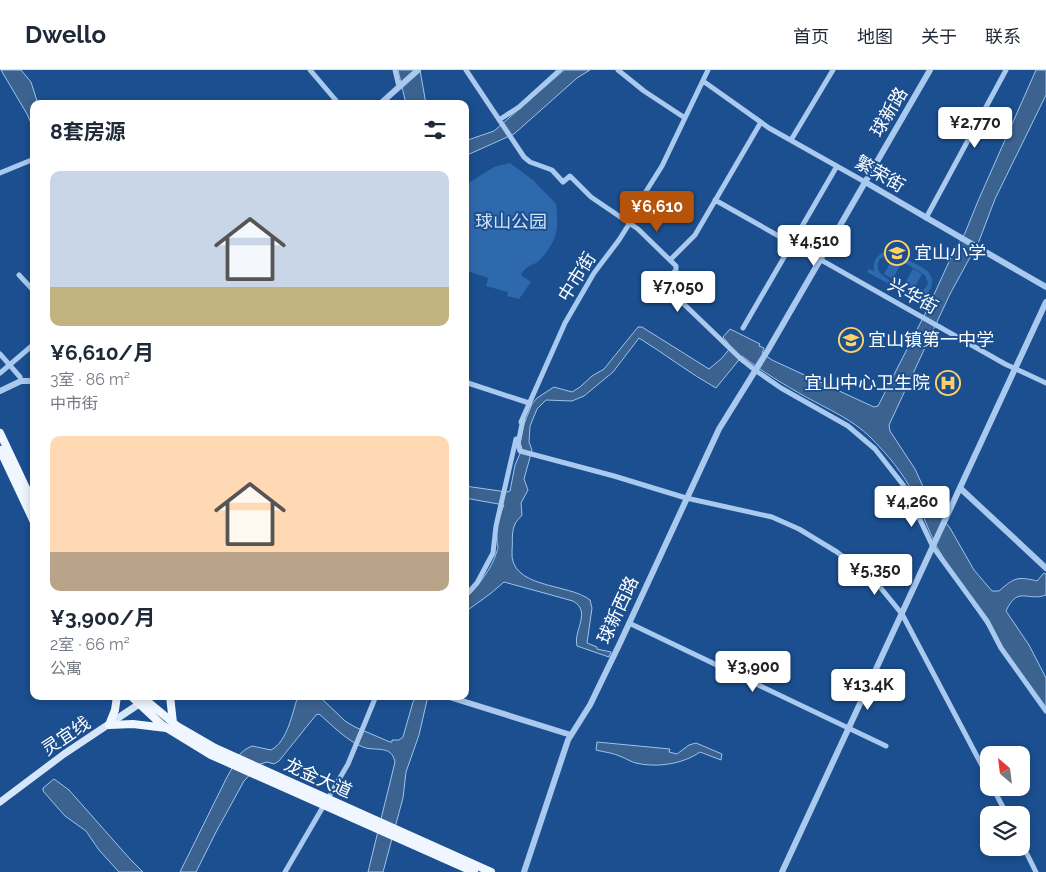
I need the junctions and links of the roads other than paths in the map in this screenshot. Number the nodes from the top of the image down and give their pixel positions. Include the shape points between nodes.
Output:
1 (310, 70) edge
2 (395, 70) edge
3 (418, 70) edge
4 (466, 70) edge
5 (560, 70) edge
6 (618, 70) edge
7 (708, 70) edge
8 (833, 70) edge
9 (930, 70) edge
10 (1006, 70) edge
11 (703, 81) junction
12 (400, 86) junction
13 (336, 100) edge
14 (384, 100) edge
15 (685, 118) junction
16 (500, 121) junction
17 (760, 122) junction
18 (791, 140) junction
19 (30, 160) edge
20 (837, 166) junction
21 (0, 173) edge
22 (865, 182) junction
23 (715, 200) junction
24 (926, 218) junction
25 (630, 224) junction
26 (792, 244) junction
27 (820, 259) junction
28 (670, 260) junction
29 (19, 275) dead end
30 (30, 287) edge
31 (1046, 287) edge
32 (1046, 302) edge
33 (743, 328) dead end
34 (30, 348) edge
35 (0, 354) edge
36 (10, 365) junction
37 (756, 369) junction
38 (1015, 369) junction
39 (0, 374) edge
40 (30, 377) edge
41 (20, 378) junction
42 (30, 381) edge
43 (1046, 382) edge
44 (469, 383) edge
45 (0, 387) edge
46 (0, 391) edge
47 (529, 403) junction
48 (523, 419) junction
49 (0, 433) edge
50 (0, 450) edge
51 (960, 488) junction
52 (30, 497) edge
53 (686, 498) junction
54 (30, 514) edge
55 (934, 545) junction
56 (1046, 568) edge
57 (469, 592) edge
58 (902, 614) junction
59 (629, 623) junction
60 (116, 700) edge
61 (143, 700) edge
62 (145, 700) edge
63 (170, 700) edge
64 (374, 700) edge
65 (459, 700) edge
66 (1046, 711) edge
67 (108, 725) junction
68 (170, 725) junction
69 (849, 727) junction
70 (571, 735) junction
71 (886, 746) dead end
72 (980, 762) edge
73 (0, 802) edge
74 (326, 802) junction
75 (410, 839) junction
76 (1028, 856) edge
77 (285, 872) edge
78 (474, 872) edge
79 (491, 872) edge
80 (524, 872) edge
81 (782, 872) edge
82 (1036, 872) edge

1 - 13 street
2 - 12 street
3 - 12 street
4 - 16 street
5 - 16 street
6 - 15 street
7 - 11 street, 中市街
8 - 18 street
9 - 22 street, 球新路
10 - 24 street
11 - 15 street, 中市街
11 - 17 street, 繁荣街
12 - 14 street
15 - 25 street, 中市街
16 - 25 street via 530,162 552,170 562,182 570,176 591,197
17 - 18 street, 繁荣街
17 - 23 street
18 - 20 street, 繁荣街
19 - 21 street
20 - 22 street, 繁荣街
20 - 26 street
22 - 24 street, 繁荣街
22 - 27 street, 球新路
23 - 26 street, 兴华街
23 - 28 street via 695,235
24 - 31 street, 繁荣街
25 - 28 street
25 - 47 street, 中市街 via 594,273 573,310
26 - 27 street, 兴华街
26 - 33 street
27 - 37 street, 球新路
27 - 38 street, 兴华街
28 - 37 street via 676,270 663,284 728,347
29 - 30 street
32 - 38 street
34 - 36 street
35 - 36 street
36 - 39 street
36 - 41 street
37 - 53 street, 球新西路 via 718,429
37 - 55 street via 868,442 904,486
38 - 43 street, 兴华街
38 - 51 street
40 - 41 street
41 - 45 street
42 - 46 street via 21,381
44 - 47 street
47 - 48 street, 中市街
48 - 53 street via 518,444 520,451
48 - 57 street via 501,504 492,557
49 - 52 main road
50 - 54 main road
51 - 55 street
51 - 56 street
53 - 58 street via 762,515 799,529 865,574
53 - 59 street, 球新西路
55 - 58 street
55 - 66 street
58 - 69 street
58 - 72 street
59 - 69 street
59 - 70 street, 球新西路 via 590,705
60 - 67 main road
61 - 67 main road, 灵宜线
62 - 68 main road, 龙金大道
63 - 68 main road
64 - 74 street via 348,764
65 - 70 street
67 - 68 main road
67 - 73 main road, 灵宜线
68 - 74 main road, 龙金大道 via 232,760
69 - 71 street
69 - 81 street
70 - 80 street, 球新西路
74 - 75 main road, 龙金大道
74 - 77 street
75 - 78 main road, 龙金大道
75 - 79 main road, 龙金大道
76 - 82 street

